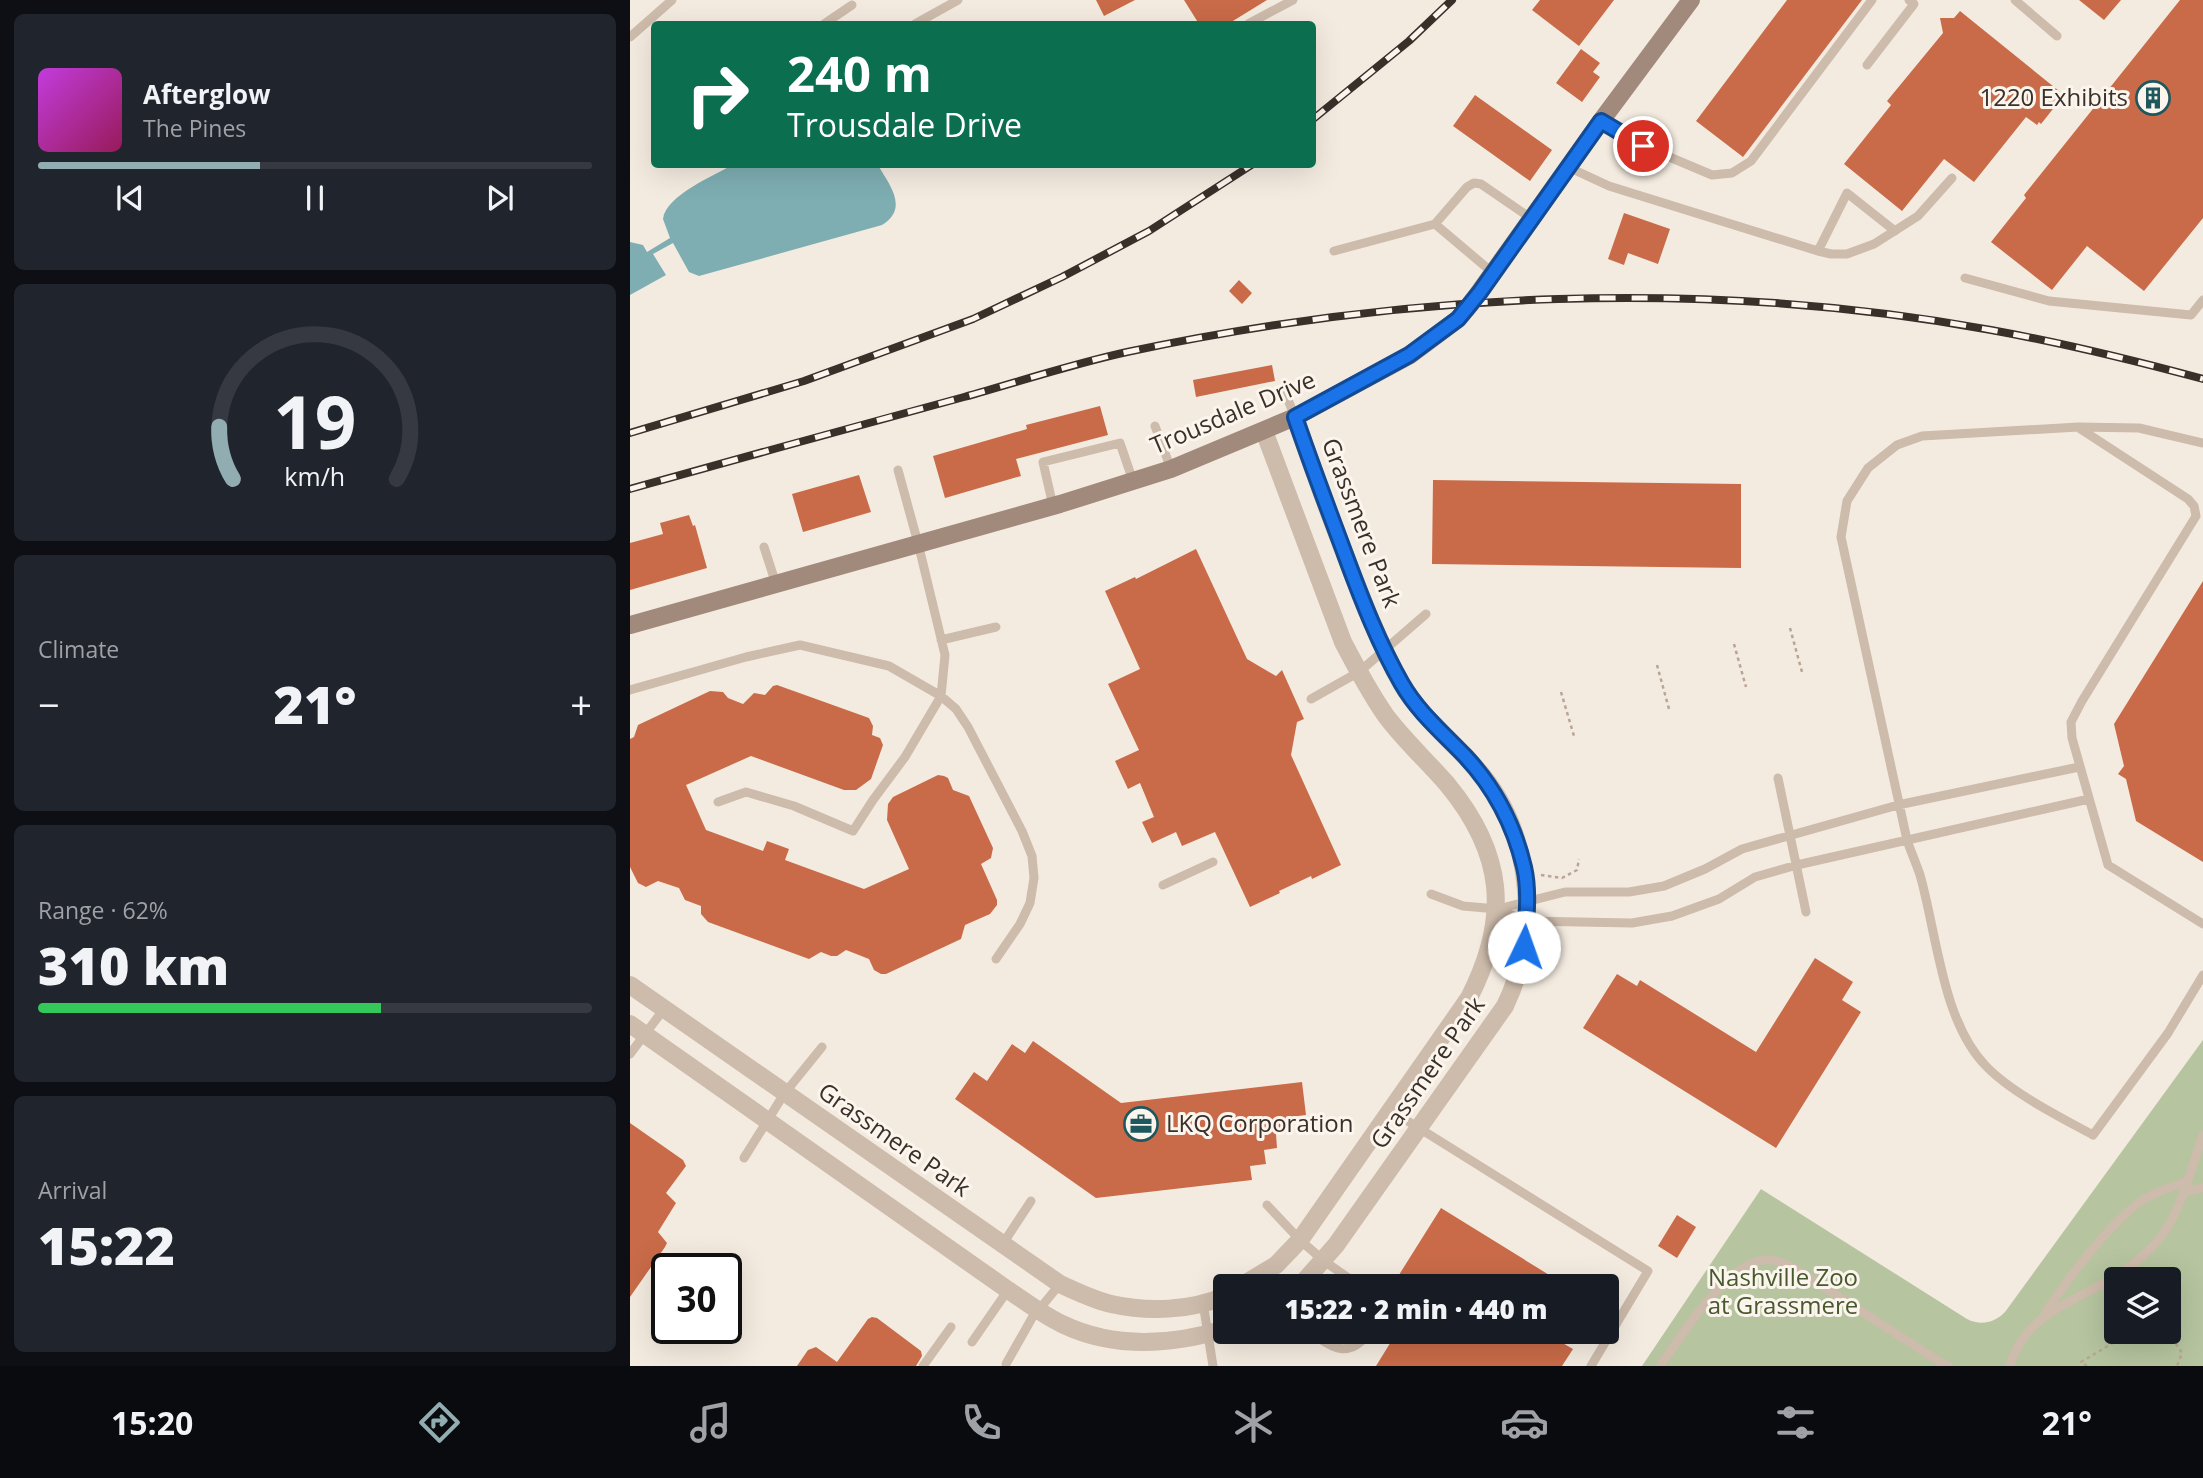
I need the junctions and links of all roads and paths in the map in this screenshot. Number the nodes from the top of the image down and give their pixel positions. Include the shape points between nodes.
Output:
1 (672, 0) edge
2 (958, 0) edge
3 (1293, 0) edge
4 (1692, 0) edge
5 (1872, 0) edge
6 (1909, 0) edge
7 (2015, 0) edge
8 (852, 5) dead end
9 (828, 21) edge
10 (920, 21) edge
11 (1254, 21) edge
12 (2057, 36) dead end
13 (630, 37) edge
14 (1867, 65) dead end
15 (1601, 121) junction
16 (1568, 167) junction
17 (1952, 178) dead end
18 (1532, 219) junction
19 (1435, 224) junction
20 (1895, 231) junction
21 (1334, 251) dead end
22 (1818, 251) junction
23 (1493, 273) junction
24 (1965, 278) dead end
25 (2203, 300) edge
26 (1284, 390) dead end
27 (1295, 417) junction
28 (1155, 426) dead end
29 (2078, 428) junction
30 (1264, 431) junction
31 (2203, 443) edge
32 (1171, 469) junction
33 (898, 470) dead end
34 (1133, 481) junction
35 (1053, 506) junction
36 (918, 543) junction
37 (764, 547) dead end
38 (776, 584) junction
39 (1426, 614) dead end
40 (630, 625) edge
41 (996, 626) dead end
42 (1790, 628) dead end
43 (941, 640) junction
44 (1734, 644) dead end
45 (1384, 650) junction
46 (1657, 665) dead end
47 (1359, 672) junction
48 (1802, 672) dead end
49 (1746, 687) dead end
50 (630, 690) edge
51 (1562, 692) dead end
52 (941, 696) junction
53 (1311, 699) dead end
54 (1669, 709) dead end
55 (1574, 736) dead end
56 (2079, 767) junction
57 (1778, 778) dead end
58 (2089, 799) junction
59 (718, 802) dead end
60 (1898, 805) junction
61 (1791, 835) junction
62 (1907, 840) junction
63 (1579, 859) dead end
64 (1213, 862) dead end
65 (1797, 865) junction
66 (1537, 873) dead end
67 (1163, 885) dead end
68 (1431, 894) dead end
69 (1527, 902) junction
70 (1497, 909) junction
71 (1806, 912) dead end
72 (1526, 921) junction
73 (2203, 924) edge
74 (996, 959) dead end
75 (2203, 975) edge
76 (630, 985) edge
77 (664, 1009) junction
78 (638, 1029) edge
79 (822, 1047) dead end
80 (630, 1054) edge
81 (784, 1094) junction
82 (1390, 1110) junction
83 (767, 1121) junction
84 (1418, 1129) junction
85 (2203, 1135) edge
86 (744, 1158) dead end
87 (2185, 1187) junction
88 (2203, 1188) edge
89 (1031, 1201) dead end
90 (1267, 1206) dead end
91 (1300, 1240) junction
92 (1002, 1245) junction
93 (1324, 1261) junction
94 (1261, 1274) edge
95 (1312, 1274) edge
96 (1343, 1274) edge
97 (1060, 1284) junction
98 (1008, 1290) junction
99 (1213, 1300) edge
100 (1203, 1303) junction
101 (1040, 1311) junction
102 (2040, 1320) junction
103 (1213, 1323) edge
104 (951, 1326) dead end
105 (1213, 1332) edge
106 (972, 1342) dead end
107 (1216, 1344) edge
108 (1329, 1344) edge
109 (1358, 1344) edge
110 (2110, 1344) edge
111 (2176, 1344) edge
112 (1006, 1364) dead end
113 (923, 1366) edge
114 (1213, 1366) edge
115 (1591, 1366) edge
116 (1660, 1366) edge
117 (1949, 1366) edge
118 (2010, 1366) edge
119 (2087, 1366) edge
120 (2177, 1366) edge

1 - 13 lane
2 - 10 lane
3 - 11 lane
4 - 15 street, Trousdale Drive
5 - 15 lane via 1751,162 1740,169 1719,175 1705,173 1634,142
6 - 14 lane via 1914,4
7 - 12 lane
8 - 9 lane
15 - 16 street, Trousdale Drive
16 - 18 street, Trousdale Drive
16 - 22 lane via 1609,186
17 - 20 lane via 1926,209
18 - 19 lane via 1474,183
18 - 23 street, Trousdale Drive
19 - 21 lane
19 - 23 lane
20 - 22 lane via 1847,254
20 - 22 lane via 1847,194
23 - 27 street, Trousdale Drive via 1458,319 1435,338
24 - 25 lane via 2049,301 2191,315
26 - 27 lane
27 - 30 street, Trousdale Drive
27 - 45 street, Grassmere Park
28 - 32 lane
29 - 31 lane via 2139,428
29 - 56 lane via 2188,499 2196,516 2073,716 2070,728
29 - 60 lane via 1918,437 1889,450 1868,468 1847,501 1842,545
30 - 32 street, Trousdale Drive
30 - 47 street, Grassmere Park via 1327,605
32 - 34 street, Trousdale Drive
33 - 36 lane
34 - 35 street, Trousdale Drive
34 - 35 lane via 1119,443 1043,462
35 - 36 street, Trousdale Drive
36 - 38 street, Trousdale Drive
36 - 43 lane
37 - 38 lane
38 - 40 street, Trousdale Drive
39 - 45 lane
41 - 43 lane
42 - 48 path
43 - 52 lane via 946,667
44 - 49 path
45 - 47 lane
45 - 69 street, Grassmere Park via 1429,721 1466,757 1499,800 1524,868
46 - 54 path
47 - 53 lane
47 - 70 street, Grassmere Park via 1387,717 1468,813 1486,847
50 - 52 lane via 800,645 889,666
51 - 55 path
52 - 59 lane via 853,831 762,795 746,792
52 - 74 lane via 968,727 1031,856 1030,903
56 - 58 lane
56 - 60 lane
57 - 61 lane
58 - 62 lane
58 - 73 lane via 2108,865
60 - 61 lane
60 - 62 lane
61 - 65 lane
61 - 69 lane via 1742,849 1664,886 1629,892 1565,892
62 - 65 lane
62 - 75 lane via 1954,1013 1970,1047 1997,1076 2093,1135 2168,1033
63 - 66 path via 1577,870 1562,878
64 - 67 lane
65 - 71 lane
65 - 72 lane via 1755,877 1719,899 1672,916 1632,923
68 - 70 lane via 1462,906
69 - 70 lane
69 - 72 street, Grassmere Park
70 - 72 lane
70 - 82 street, Grassmere Park via 1494,935 1469,998
72 - 84 street, Grassmere Park via 1524,947 1505,1006
76 - 77 street, Grassmere Park
77 - 78 lane
77 - 81 street, Grassmere Park
78 - 80 lane
78 - 83 street
79 - 81 lane
81 - 83 lane
81 - 92 street, Grassmere Park
82 - 84 lane
82 - 91 street, Grassmere Park
83 - 86 lane
83 - 98 street
84 - 93 street, Grassmere Park
84 - 115 lane via 1648,1271
85 - 87 lane
87 - 88 lane
87 - 102 lane via 2157,1192 2124,1215 2067,1280
87 - 102 lane via 2158,1242 2102,1285
89 - 92 lane
90 - 91 lane
91 - 93 lane
91 - 94 street, Grassmere Park
92 - 97 street, Grassmere Park
93 - 95 street, Grassmere Park
93 - 96 lane
97 - 100 street, Grassmere Park via 1110,1304 1156,1309
97 - 101 lane
98 - 101 street
98 - 106 lane
99 - 100 street, Grassmere Park
100 - 103 lane
101 - 105 street via 1063,1325 1130,1342 1174,1341
101 - 112 lane
102 - 118 lane via 2014,1350
104 - 113 lane
107 - 114 lane
108 - 109 lane via 1344,1350
110 - 119 path via 2081,1362
111 - 120 path via 2182,1353
116 - 117 lane via 1727,1280 1750,1263 1765,1259 1794,1268

